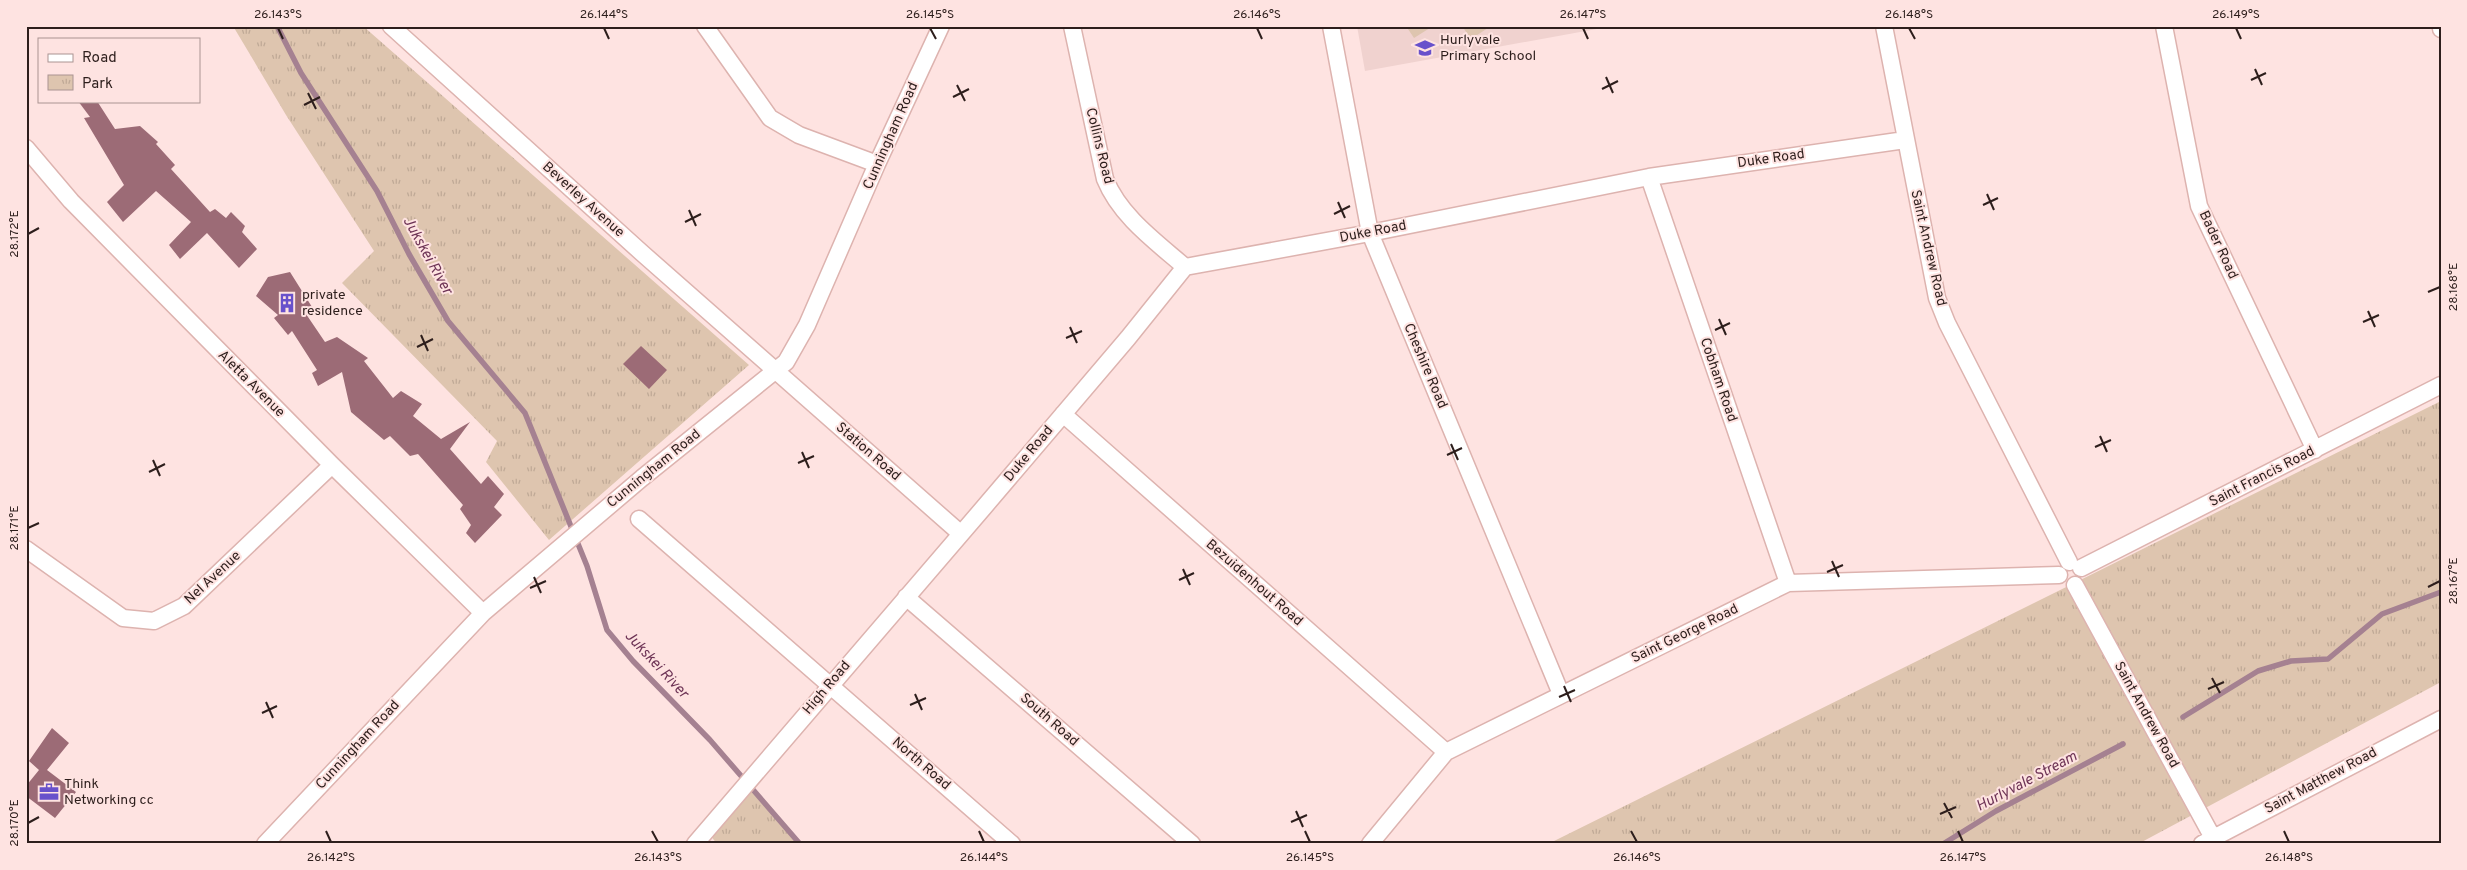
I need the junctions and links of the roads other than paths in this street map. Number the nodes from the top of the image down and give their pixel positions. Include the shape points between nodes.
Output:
1 (391, 26) edge
2 (704, 26) edge
3 (941, 26) edge
4 (1072, 26) edge
5 (1331, 26) edge
6 (1884, 26) edge
7 (2164, 26) edge
8 (1906, 140) junction
9 (26, 148) edge
10 (877, 164) junction
11 (1648, 176) junction
12 (1370, 233) junction
13 (1185, 266) junction
14 (776, 372) junction
15 (2441, 385) edge
16 (1063, 414) junction
17 (2316, 450) junction
18 (332, 465) junction
19 (639, 519) dead end
20 (960, 533) junction
21 (26, 549) edge
22 (2070, 568) junction
23 (1788, 583) junction
24 (906, 597) junction
25 (483, 613) junction
26 (830, 684) junction
27 (1561, 694) junction
28 (2441, 719) edge
29 (1446, 752) junction
30 (2211, 842) edge
31 (266, 844) edge
32 (695, 844) edge
33 (1012, 844) edge
34 (1192, 844) edge
35 (1370, 844) edge

1 - 14 street, Beverley Avenue
2 - 10 street via 770,118 799,135
3 - 10 street, Cunningham Road
4 - 13 street, Collins Road via 1111,193 1128,214
5 - 12 street, Cheshire Road
6 - 8 street, Saint Andrew Road
7 - 17 street, Bader Road via 2199,206
8 - 11 street, Duke Road
8 - 22 street, Saint Andrew Road via 1940,308
9 - 18 street, Aletta Avenue via 71,201
10 - 14 street, Cunningham Road via 807,325 794,350
11 - 12 street, Duke Road
11 - 23 street, Cobham Road
12 - 13 street, Duke Road
12 - 27 street, Cheshire Road
13 - 16 street, Duke Road
14 - 20 street, Station Road
14 - 25 street, Cunningham Road via 642,478
15 - 17 street, Saint Francis Road
16 - 20 street, Duke Road
16 - 29 street, Bezuidenhout Road
17 - 22 street, Saint Francis Road
18 - 21 street, Nel Avenue via 184,606 154,621 123,618
18 - 25 street, Aletta Avenue
19 - 26 street, North Road
20 - 24 street, High Road
22 - 23 street, Saint George Road
22 - 30 street, Saint Andrew Road via 2082,578 2075,584
23 - 27 street, Saint George Road
24 - 26 street, High Road
24 - 34 street, South Road
25 - 31 street, Cunningham Road
26 - 32 street, High Road
26 - 33 street, North Road
27 - 29 street, Saint George Road
28 - 30 street, Saint Matthew Road
29 - 35 street, Saint George Road

